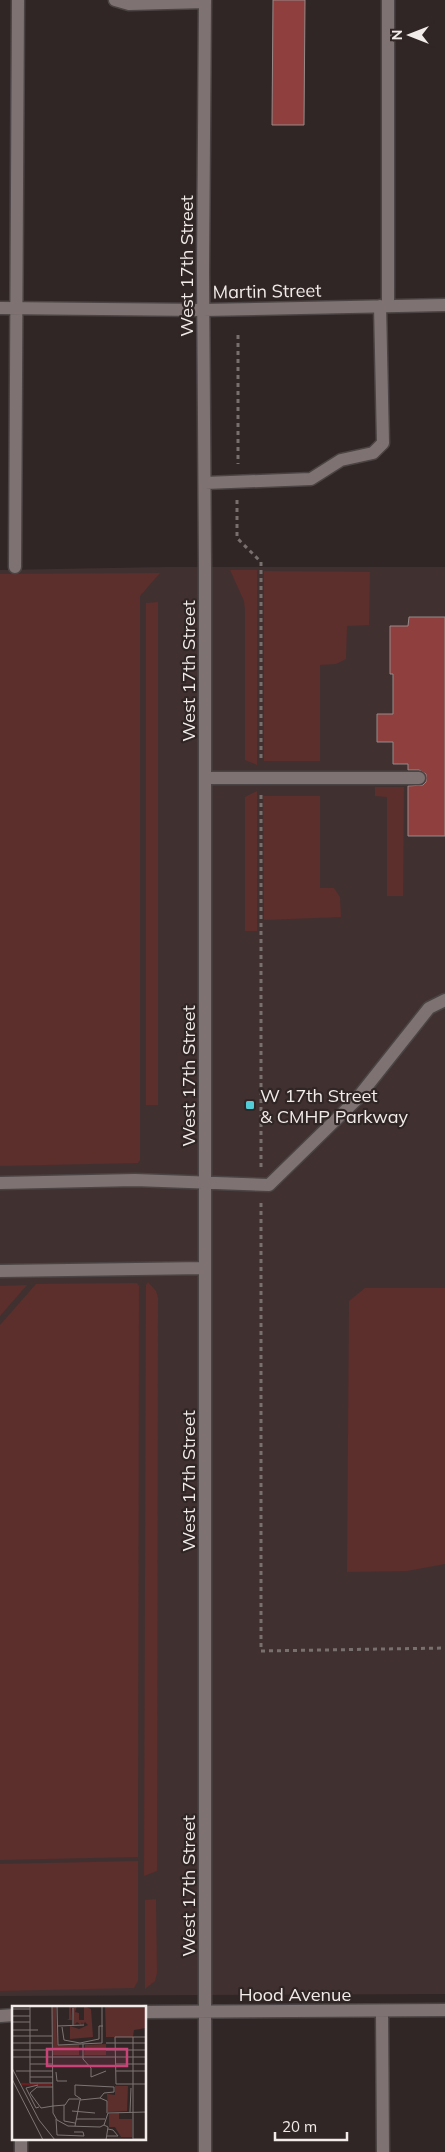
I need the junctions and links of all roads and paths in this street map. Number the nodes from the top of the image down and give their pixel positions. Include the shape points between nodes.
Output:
1 (18, 0) edge
2 (115, 0) edge
3 (388, 0) edge
4 (205, 1) edge
5 (445, 304) edge
6 (384, 306) junction
7 (0, 308) edge
8 (17, 308) junction
9 (204, 310) junction
10 (238, 335) dead end
11 (238, 481) junction
12 (205, 483) junction
13 (15, 566) dead end
14 (206, 778) junction
15 (261, 778) junction
16 (419, 778) dead end
17 (445, 1000) edge
18 (0, 1183) edge
19 (206, 1183) junction
20 (261, 1185) junction
21 (206, 1268) junction
22 (0, 1270) edge
23 (445, 1648) edge
24 (445, 2010) edge
25 (146, 2012) edge
26 (206, 2012) junction
27 (382, 2012) junction
28 (205, 2152) edge
29 (383, 2152) edge

1 - 8 street
2 - 4 street via 129,4
3 - 6 street
4 - 9 street, West 17th Street
5 - 6 street, Martin Street
6 - 9 street, Martin Street
6 - 11 street via 383,443 380,447 373,452 341,460 311,480
7 - 8 street, Martin Street
8 - 9 street, Martin Street
8 - 13 street
9 - 12 street, West 17th Street
10 - 11 path
11 - 12 street
11 - 15 path via 237,538 261,562
12 - 14 street, West 17th Street
14 - 15 street
14 - 19 street, West 17th Street
15 - 16 street
15 - 20 path
17 - 20 street via 429,1008 356,1100 268,1185
18 - 19 street via 135,1180
19 - 20 street
19 - 21 street, West 17th Street
20 - 23 path via 261,1651
21 - 22 street
21 - 26 street, West 17th Street
24 - 27 street, Hood Avenue
25 - 26 street, Hood Avenue
26 - 27 street, Hood Avenue
26 - 28 street, West 17th Street
27 - 29 street

